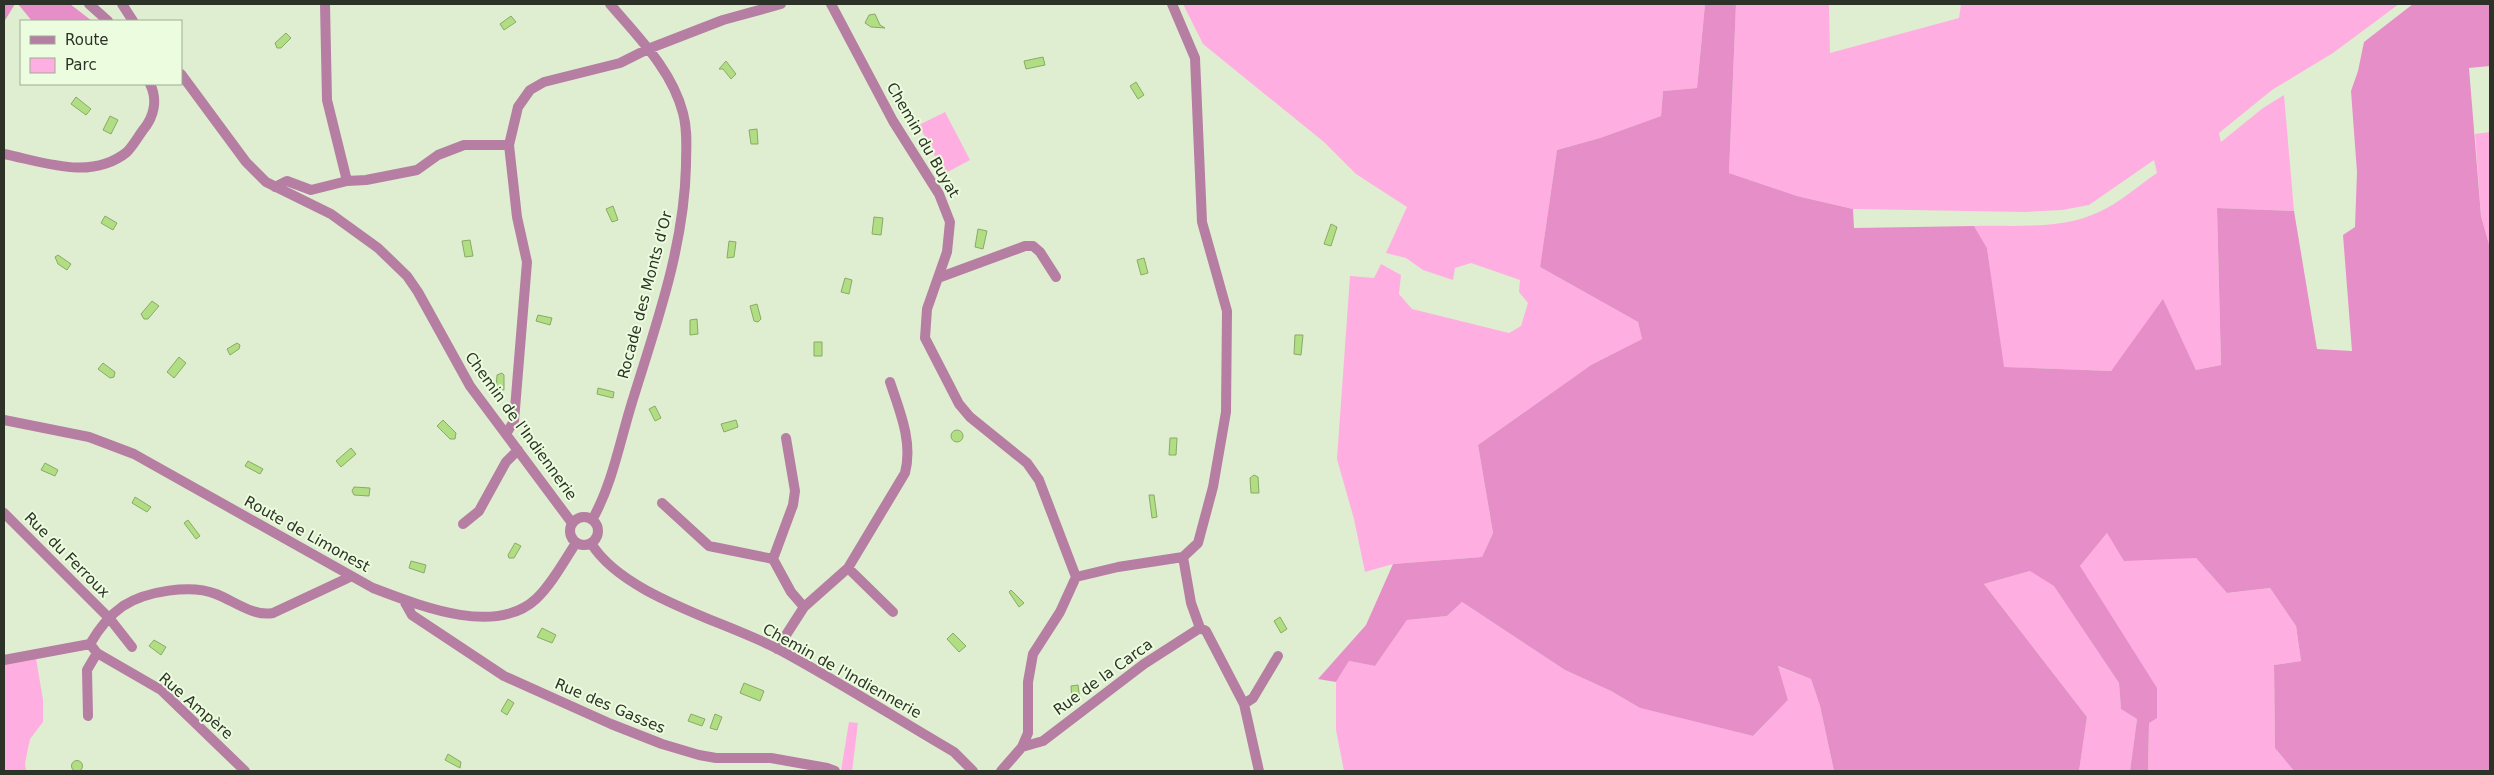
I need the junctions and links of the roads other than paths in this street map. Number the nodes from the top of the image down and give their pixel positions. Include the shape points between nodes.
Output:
1 (89, 4) edge
2 (122, 4) edge
3 (325, 4) edge
4 (610, 4) edge
5 (781, 4) edge
6 (831, 4) edge
7 (1172, 4) edge
8 (107, 20) edge
9 (132, 20) edge
10 (648, 49) junction
11 (182, 75) edge
12 (150, 85) edge
13 (509, 145) junction
14 (4, 154) edge
15 (347, 181) junction
16 (275, 187) junction
17 (938, 278) junction
18 (1056, 278) dead end
19 (890, 382) dead end
20 (4, 420) edge
21 (506, 434) junction
22 (786, 438) dead end
23 (518, 450) junction
24 (662, 503) dead end
25 (4, 513) edge
26 (592, 520) junction
27 (572, 523) junction
28 (463, 524) dead end
29 (576, 543) junction
30 (591, 543) junction
31 (1183, 557) junction
32 (773, 559) junction
33 (848, 568) junction
34 (350, 577) junction
35 (1076, 577) junction
36 (402, 599) junction
37 (804, 607) junction
38 (893, 612) dead end
39 (110, 619) junction
40 (1200, 628) junction
41 (90, 644) junction
42 (132, 647) dead end
43 (777, 649) junction
44 (97, 653) junction
45 (1278, 656) dead end
46 (4, 660) edge
47 (1244, 704) junction
48 (88, 716) dead end
49 (1022, 747) junction
50 (245, 771) edge
51 (835, 771) edge
52 (974, 771) edge
53 (1001, 771) edge
54 (1259, 771) edge

1 - 8 street
2 - 9 street
3 - 15 street via 327,100
4 - 10 street, Rocade des Monts d'Or
5 - 10 street via 723,20
6 - 17 street, Chemin du Buyat via 893,121 940,194 950,222 947,252
7 - 31 street via 1195,58 1202,222 1227,311 1226,412 1198,543
10 - 13 street via 620,62 561,76 530,90 518,107
10 - 26 street, Rocade des Monts d'Or via 672,84 683,113 687,136 683,213 652,338 606,488
11 - 16 street, Chemin de l'Indiennerie via 246,162
12 - 14 street via 154,106 152,120 128,151 113,160 96,167 66,168
13 - 15 street via 464,145 438,155 417,170
13 - 21 street via 517,217 527,262 514,421
15 - 16 street via 311,190 287,181
16 - 21 street, Chemin de l'Indiennerie via 331,214 393,262 418,292 470,386
17 - 18 street via 1025,246 1033,246
17 - 35 street, Chemin du Buyat via 926,309 925,338 959,404 970,417 1027,463 1039,480
19 - 33 street via 905,424 908,460 905,473
20 - 34 street, Route de Limonest via 89,437 134,454
21 - 23 street, Chemin de l'Indiennerie
22 - 32 street via 795,491
23 - 27 street, Chemin de l'Indiennerie
23 - 28 street via 506,462 478,511
24 - 32 street via 709,546
25 - 39 street, Rue du Ferroux
26 - 27 street via 580,518
26 - 30 street via 598,532
27 - 29 street via 570,536
29 - 30 street
29 - 36 street, Route de Limonest via 536,599 500,617 464,615
30 - 43 street, Chemin de l'Indiennerie via 605,562 632,584
31 - 35 street
31 - 40 street via 1191,603
32 - 37 street via 791,592
33 - 37 street
33 - 38 street
34 - 36 street, Route de Limonest
34 - 39 street via 263,615 214,593 173,589 123,606
35 - 49 street via 1060,612 1033,654 1028,682 1028,733
36 - 51 street, Rue des Gasses via 412,616 504,676 611,724 699,755 771,758
37 - 43 street
39 - 41 street
39 - 42 street, Rue du Ferroux
40 - 47 street via 1206,631
40 - 49 street, Rue de la Carca via 1144,664 1043,741
41 - 44 street
41 - 46 street
43 - 52 street, Chemin de l'Indiennerie via 954,752
44 - 48 street via 87,670
44 - 50 street, Rue Ampère via 161,690
45 - 47 street via 1253,698
47 - 54 street
49 - 53 street

